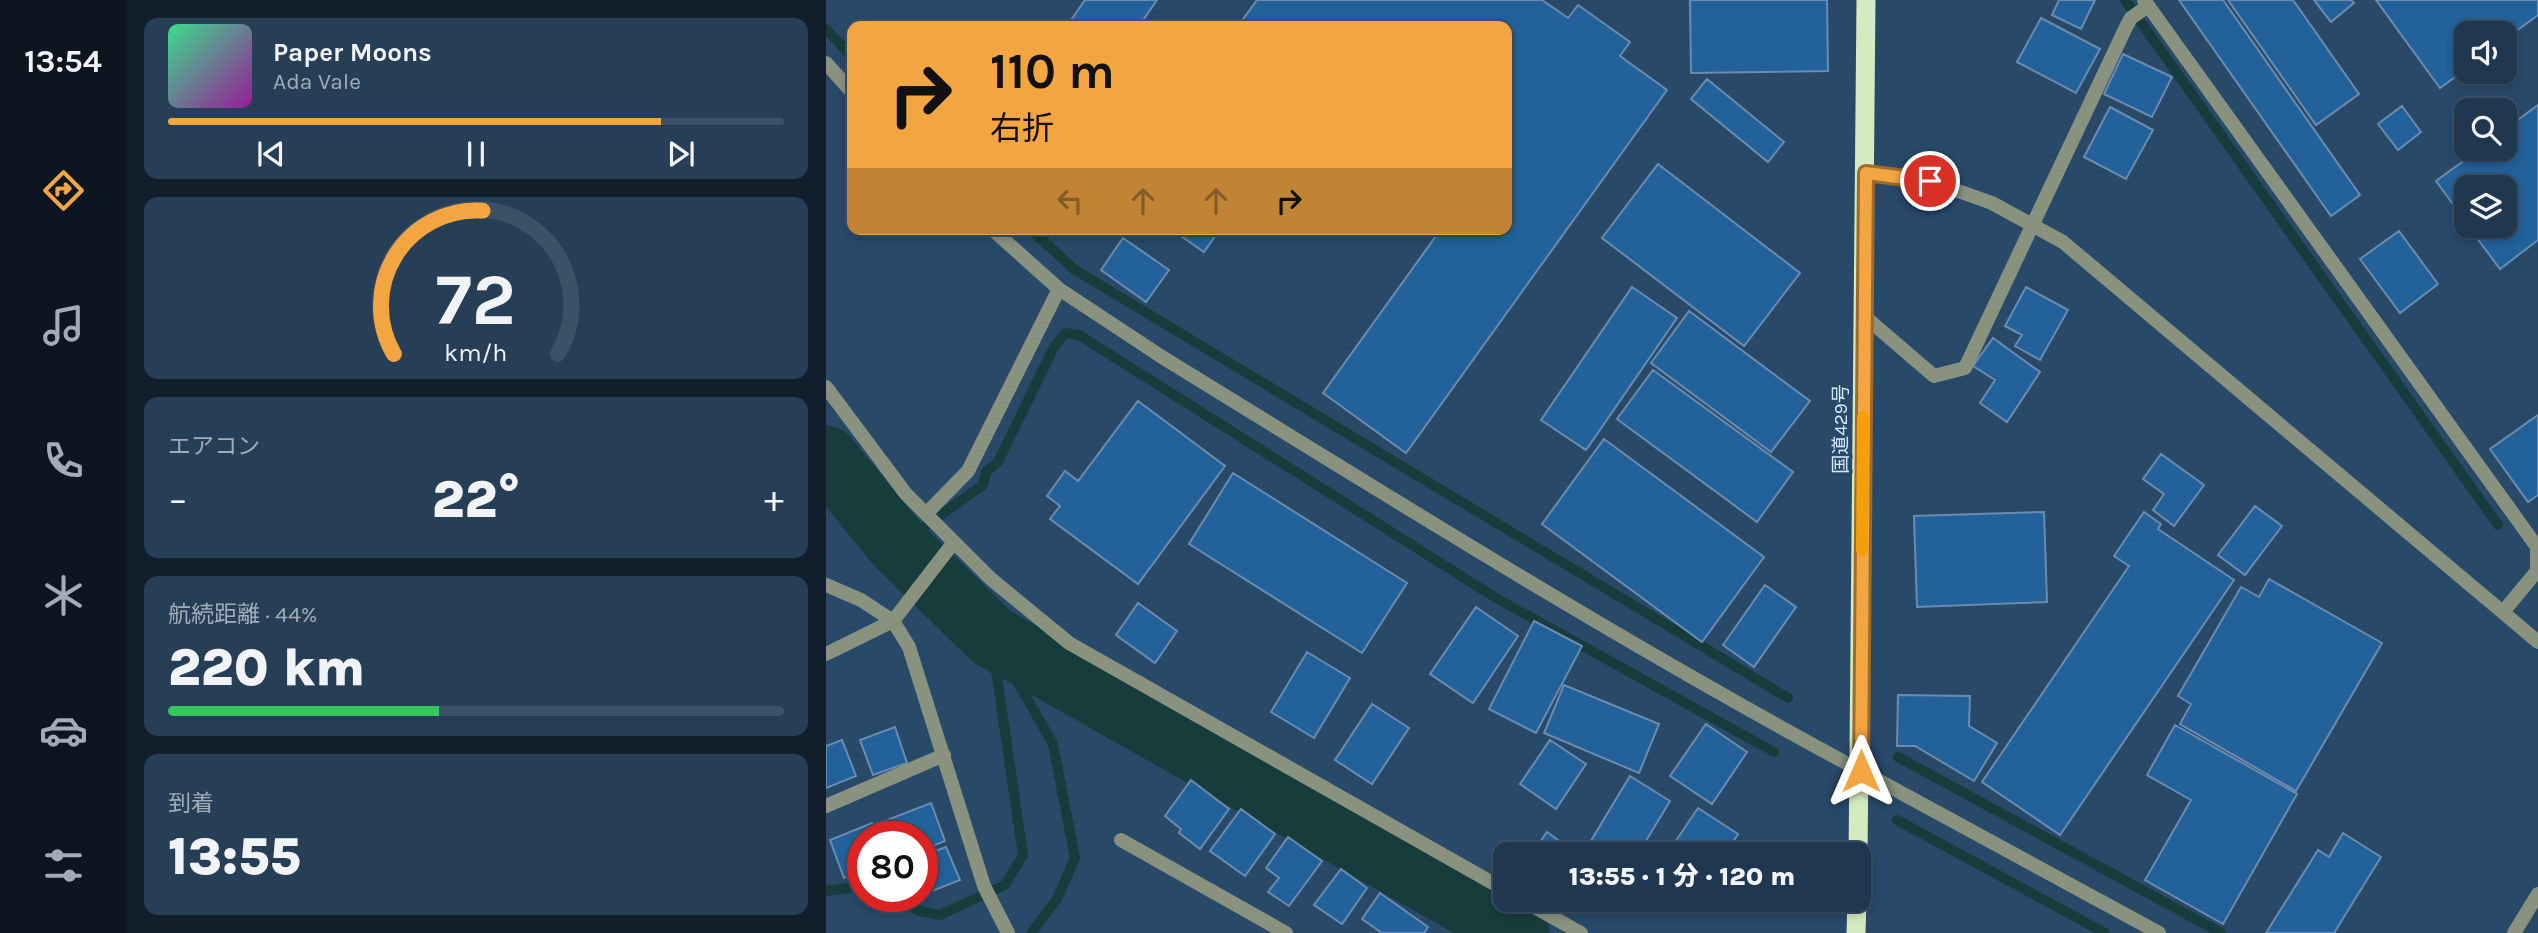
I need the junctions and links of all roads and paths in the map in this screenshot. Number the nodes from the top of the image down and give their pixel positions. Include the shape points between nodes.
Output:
1 (1866, 0) edge
2 (2141, 9) edge
3 (826, 63) edge
4 (847, 86) edge
5 (1866, 173) junction
6 (2033, 226) junction
7 (999, 235) edge
8 (1059, 289) junction
9 (1863, 315) junction
10 (826, 387) edge
11 (928, 516) junction
12 (951, 547) junction
13 (826, 585) edge
14 (2503, 612) junction
15 (893, 621) junction
16 (2538, 642) edge
17 (826, 654) edge
18 (944, 755) junction
19 (1861, 771) junction
20 (826, 806) edge
21 (1121, 840) dead end
22 (1859, 842) edge
23 (1493, 883) edge
24 (2538, 894) edge
25 (1543, 912) edge
26 (1857, 912) edge
27 (1008, 933) edge
28 (1286, 933) edge
29 (1581, 933) edge
30 (1856, 933) edge
31 (2159, 933) edge
32 (2514, 933) edge

1 - 5 highway, 国道429号
2 - 6 street
2 - 14 street via 2537,547 2537,571
3 - 4 street
5 - 6 street via 1930,181 1992,203
5 - 9 highway, 国道429号
6 - 9 street via 1965,368 1934,376
6 - 14 street via 2063,242
7 - 8 street
8 - 11 street via 968,471
8 - 19 street via 1486,557
9 - 19 highway, 国道429号
10 - 11 street via 906,494
11 - 12 street
12 - 15 street
12 - 23 street via 1069,643
13 - 15 street via 862,600
14 - 16 street
15 - 17 street
15 - 18 street via 909,647
18 - 20 street
18 - 27 street via 984,886
19 - 22 highway, 国道429号
19 - 31 street
21 - 28 street
24 - 32 street
25 - 29 street
26 - 30 highway

